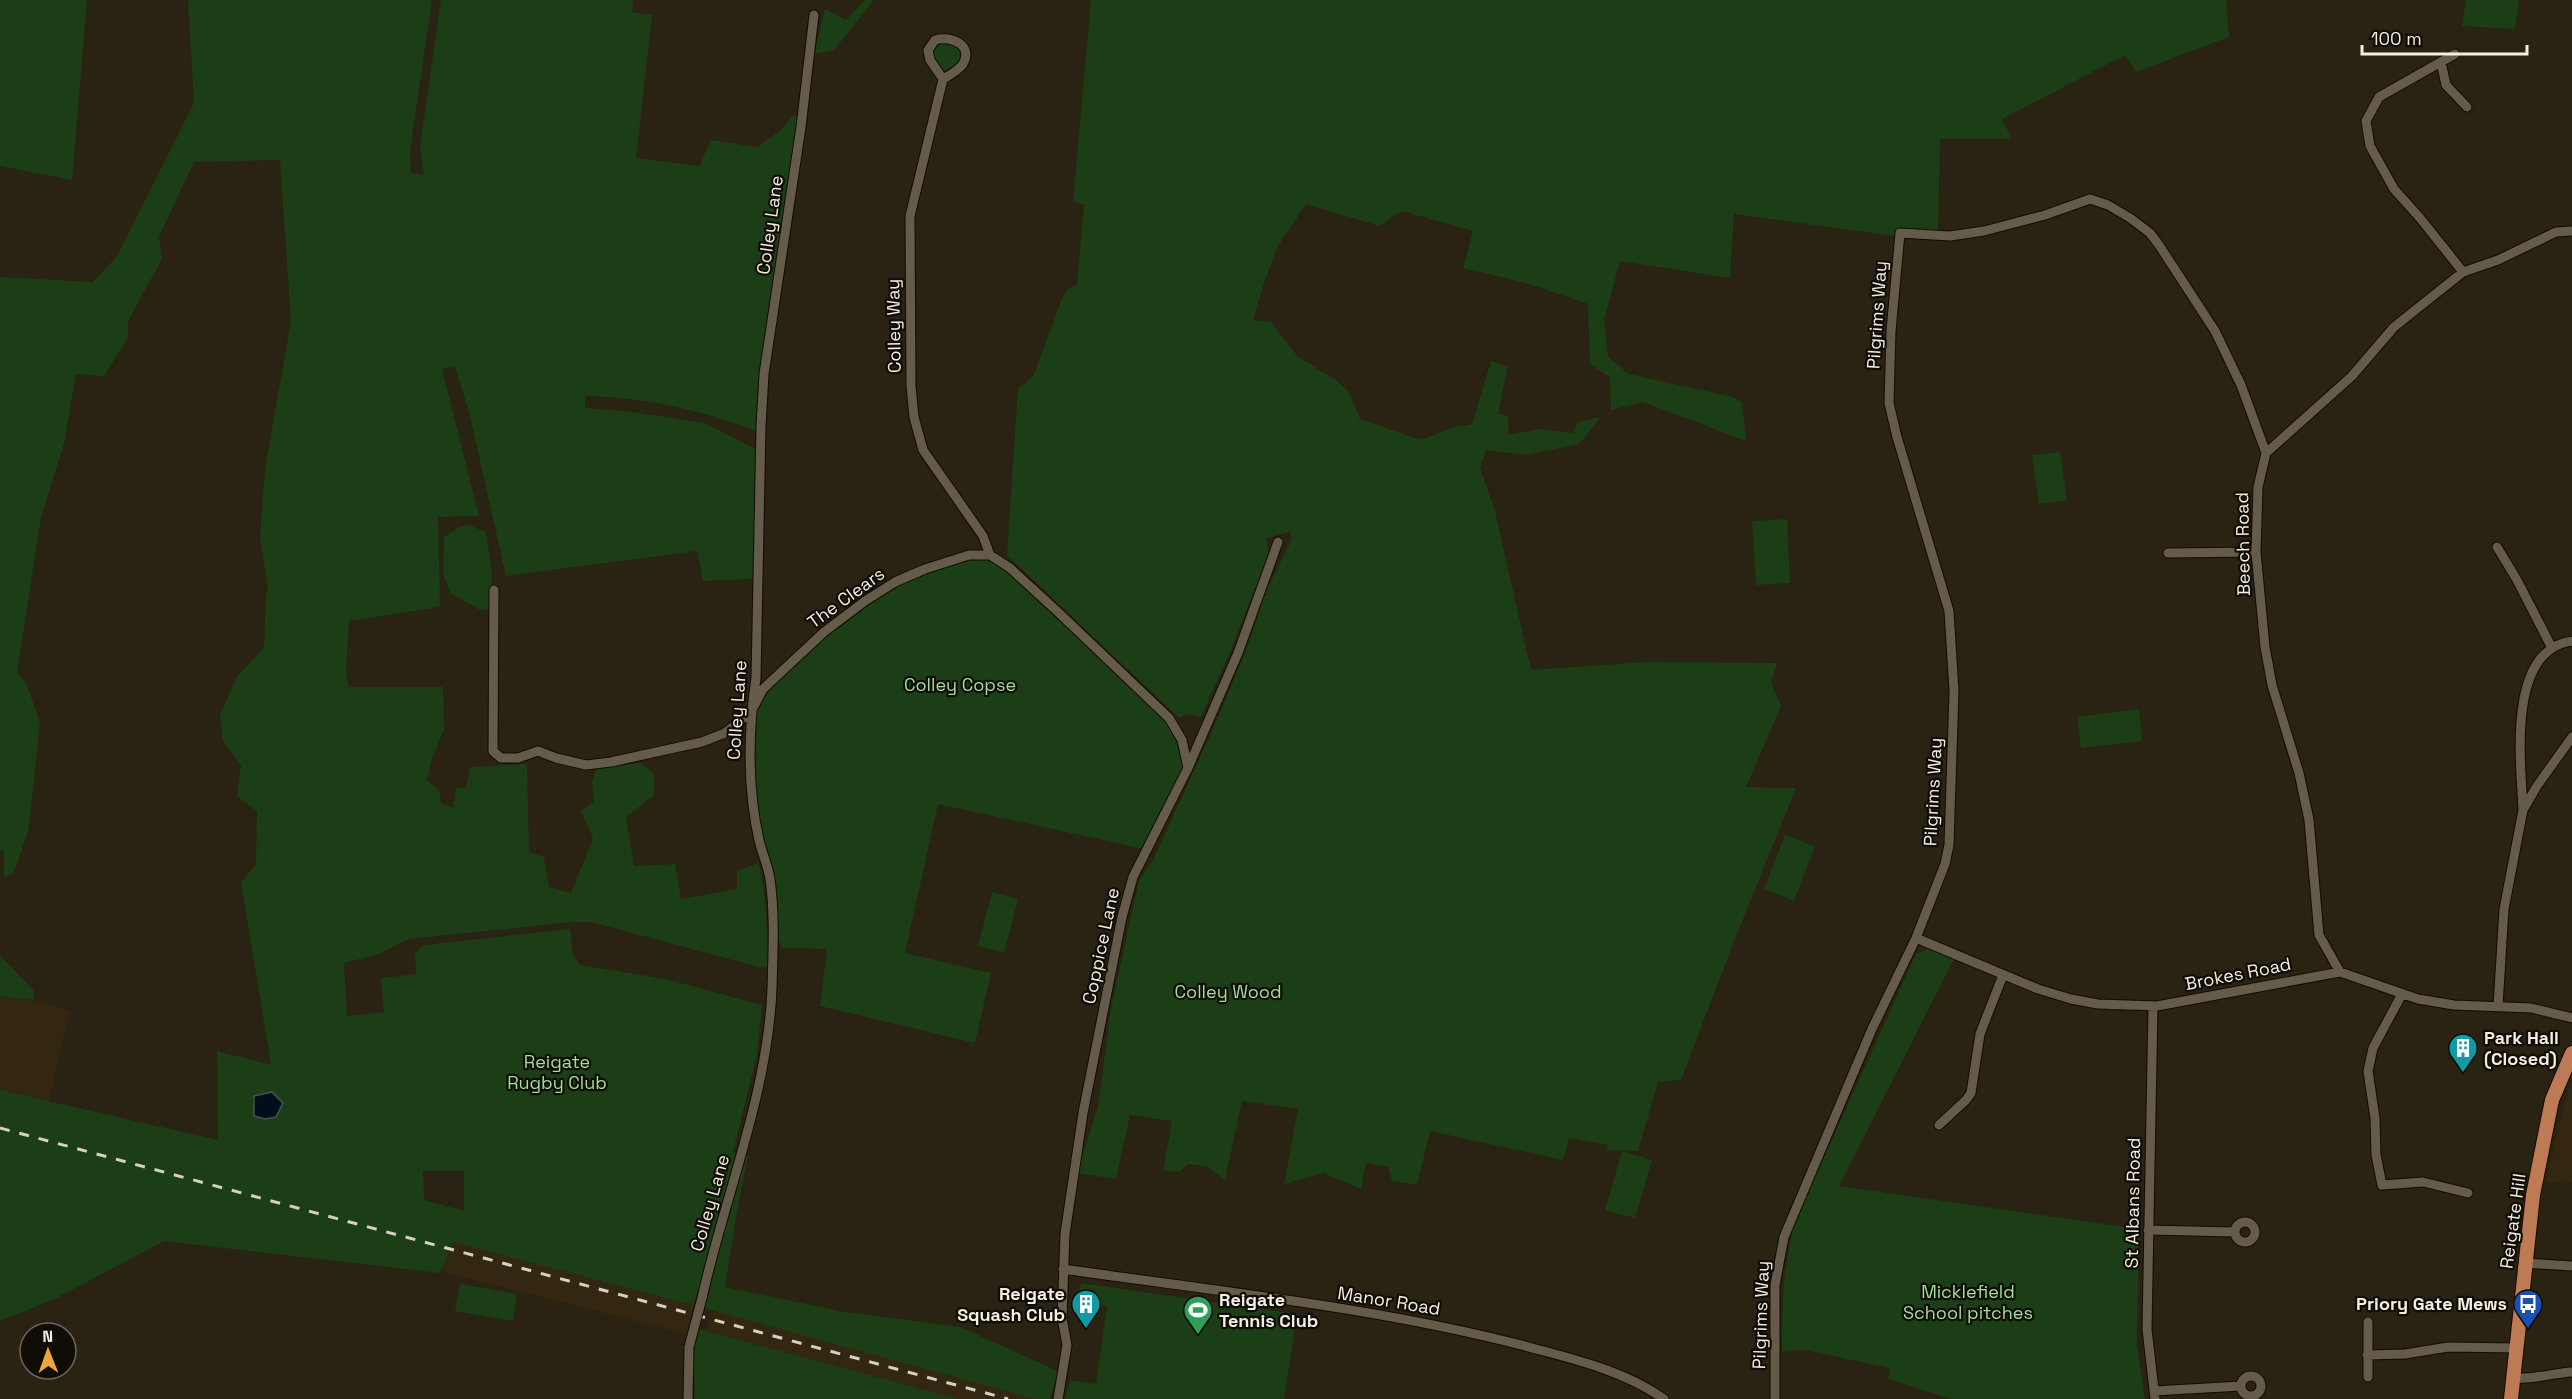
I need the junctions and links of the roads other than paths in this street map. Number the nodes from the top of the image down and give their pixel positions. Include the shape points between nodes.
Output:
1 (814, 15) dead end
2 (2455, 54) dead end
3 (2441, 62) junction
4 (943, 79) junction
5 (2467, 107) dead end
6 (2572, 231) edge
7 (2463, 272) junction
8 (2266, 453) junction
9 (1278, 542) dead end
10 (2497, 547) dead end
11 (2256, 552) junction
12 (2168, 553) dead end
13 (990, 555) junction
14 (494, 590) dead end
15 (2572, 641) edge
16 (2552, 648) junction
17 (751, 712) junction
18 (2572, 737) edge
19 (1188, 768) junction
20 (2523, 810) junction
21 (1916, 938) junction
22 (2340, 972) junction
23 (2003, 975) junction
24 (2402, 994) junction
25 (2153, 1006) junction
26 (2498, 1006) junction
27 (2572, 1018) edge
28 (2572, 1053) edge
29 (1939, 1125) dead end
30 (2468, 1193) dead end
31 (2148, 1230) junction
32 (2235, 1232) dead end
33 (2524, 1263) junction
34 (2572, 1266) edge
35 (1063, 1269) junction
36 (2368, 1322) dead end
37 (2516, 1348) junction
38 (2367, 1354) junction
39 (2572, 1372) edge
40 (2368, 1377) dead end
41 (2513, 1378) junction
42 (2241, 1386) dead end
43 (2154, 1395) edge
44 (688, 1399) edge
45 (1058, 1399) edge
46 (1664, 1399) edge
47 (1775, 1399) edge
48 (2511, 1399) edge

1 - 17 street, Colley Lane via 764,374 756,678
2 - 3 street
3 - 5 street via 2446,85
3 - 7 street via 2379,97 2366,122 2370,146 2394,189
4 - 4 street via 928,50 935,40 949,38 962,44 965,57 962,66
4 - 13 street, Colley Way via 910,216 911,386 923,450 983,536
6 - 7 street via 2556,232
7 - 8 street via 2394,327 2352,376
8 - 11 street, Beech Road via 2258,487
8 - 21 street, Pilgrims Way via 2241,385 2215,331 2151,234 2130,218 2090,199 1984,231 1950,236 1900,233 1889,403 1949,611 1954,691 1949,845 1946,864
9 - 19 street, Coppice Lane via 1238,652
10 - 16 street
11 - 12 street
11 - 22 street, Beech Road via 2266,656 2300,773 2309,820 2319,935
13 - 17 street, The Clears via 969,555 925,569 865,601 824,632 763,689
13 - 19 street via 1010,568 1169,718 1182,740
14 - 17 street, The Clears via 493,751 501,758 518,758 538,751 586,765 633,758 702,742 725,733
15 - 16 street
16 - 20 street via 2540,659 2522,707
17 - 44 street, Colley Lane, bridge via 752,800 770,878 772,990 765,1055 753,1109 689,1347
18 - 20 street
19 - 35 street, Coppice Lane via 1133,877 1122,917 1083,1113
20 - 26 street via 2504,909
21 - 23 street, Brokes Road
21 - 47 street, Pilgrims Way via 1872,1029 1784,1237 1775,1285
22 - 24 street
22 - 25 street, Brokes Road
23 - 25 street, Brokes Road via 2071,999
23 - 29 street via 1980,1034 1971,1093
24 - 26 street via 2454,1005
24 - 30 street via 2373,1048 2368,1071 2382,1185 2423,1182
25 - 31 street, St Albans Road
26 - 27 street via 2531,1008
28 - 33 main road, Reigate Hill via 2552,1100
31 - 32 street
31 - 43 street, St Albans Road via 2146,1329
33 - 34 street
33 - 37 main road, Reigate Hill
35 - 45 street, Coppice Lane via 1062,1318 1067,1346
35 - 46 street, Manor Road via 1437,1325 1588,1364 1634,1380
36 - 38 street
37 - 38 street via 2448,1347 2393,1355
37 - 41 main road, Reigate Hill
38 - 40 street
39 - 41 street
41 - 48 main road, Reigate Hill
42 - 43 street

